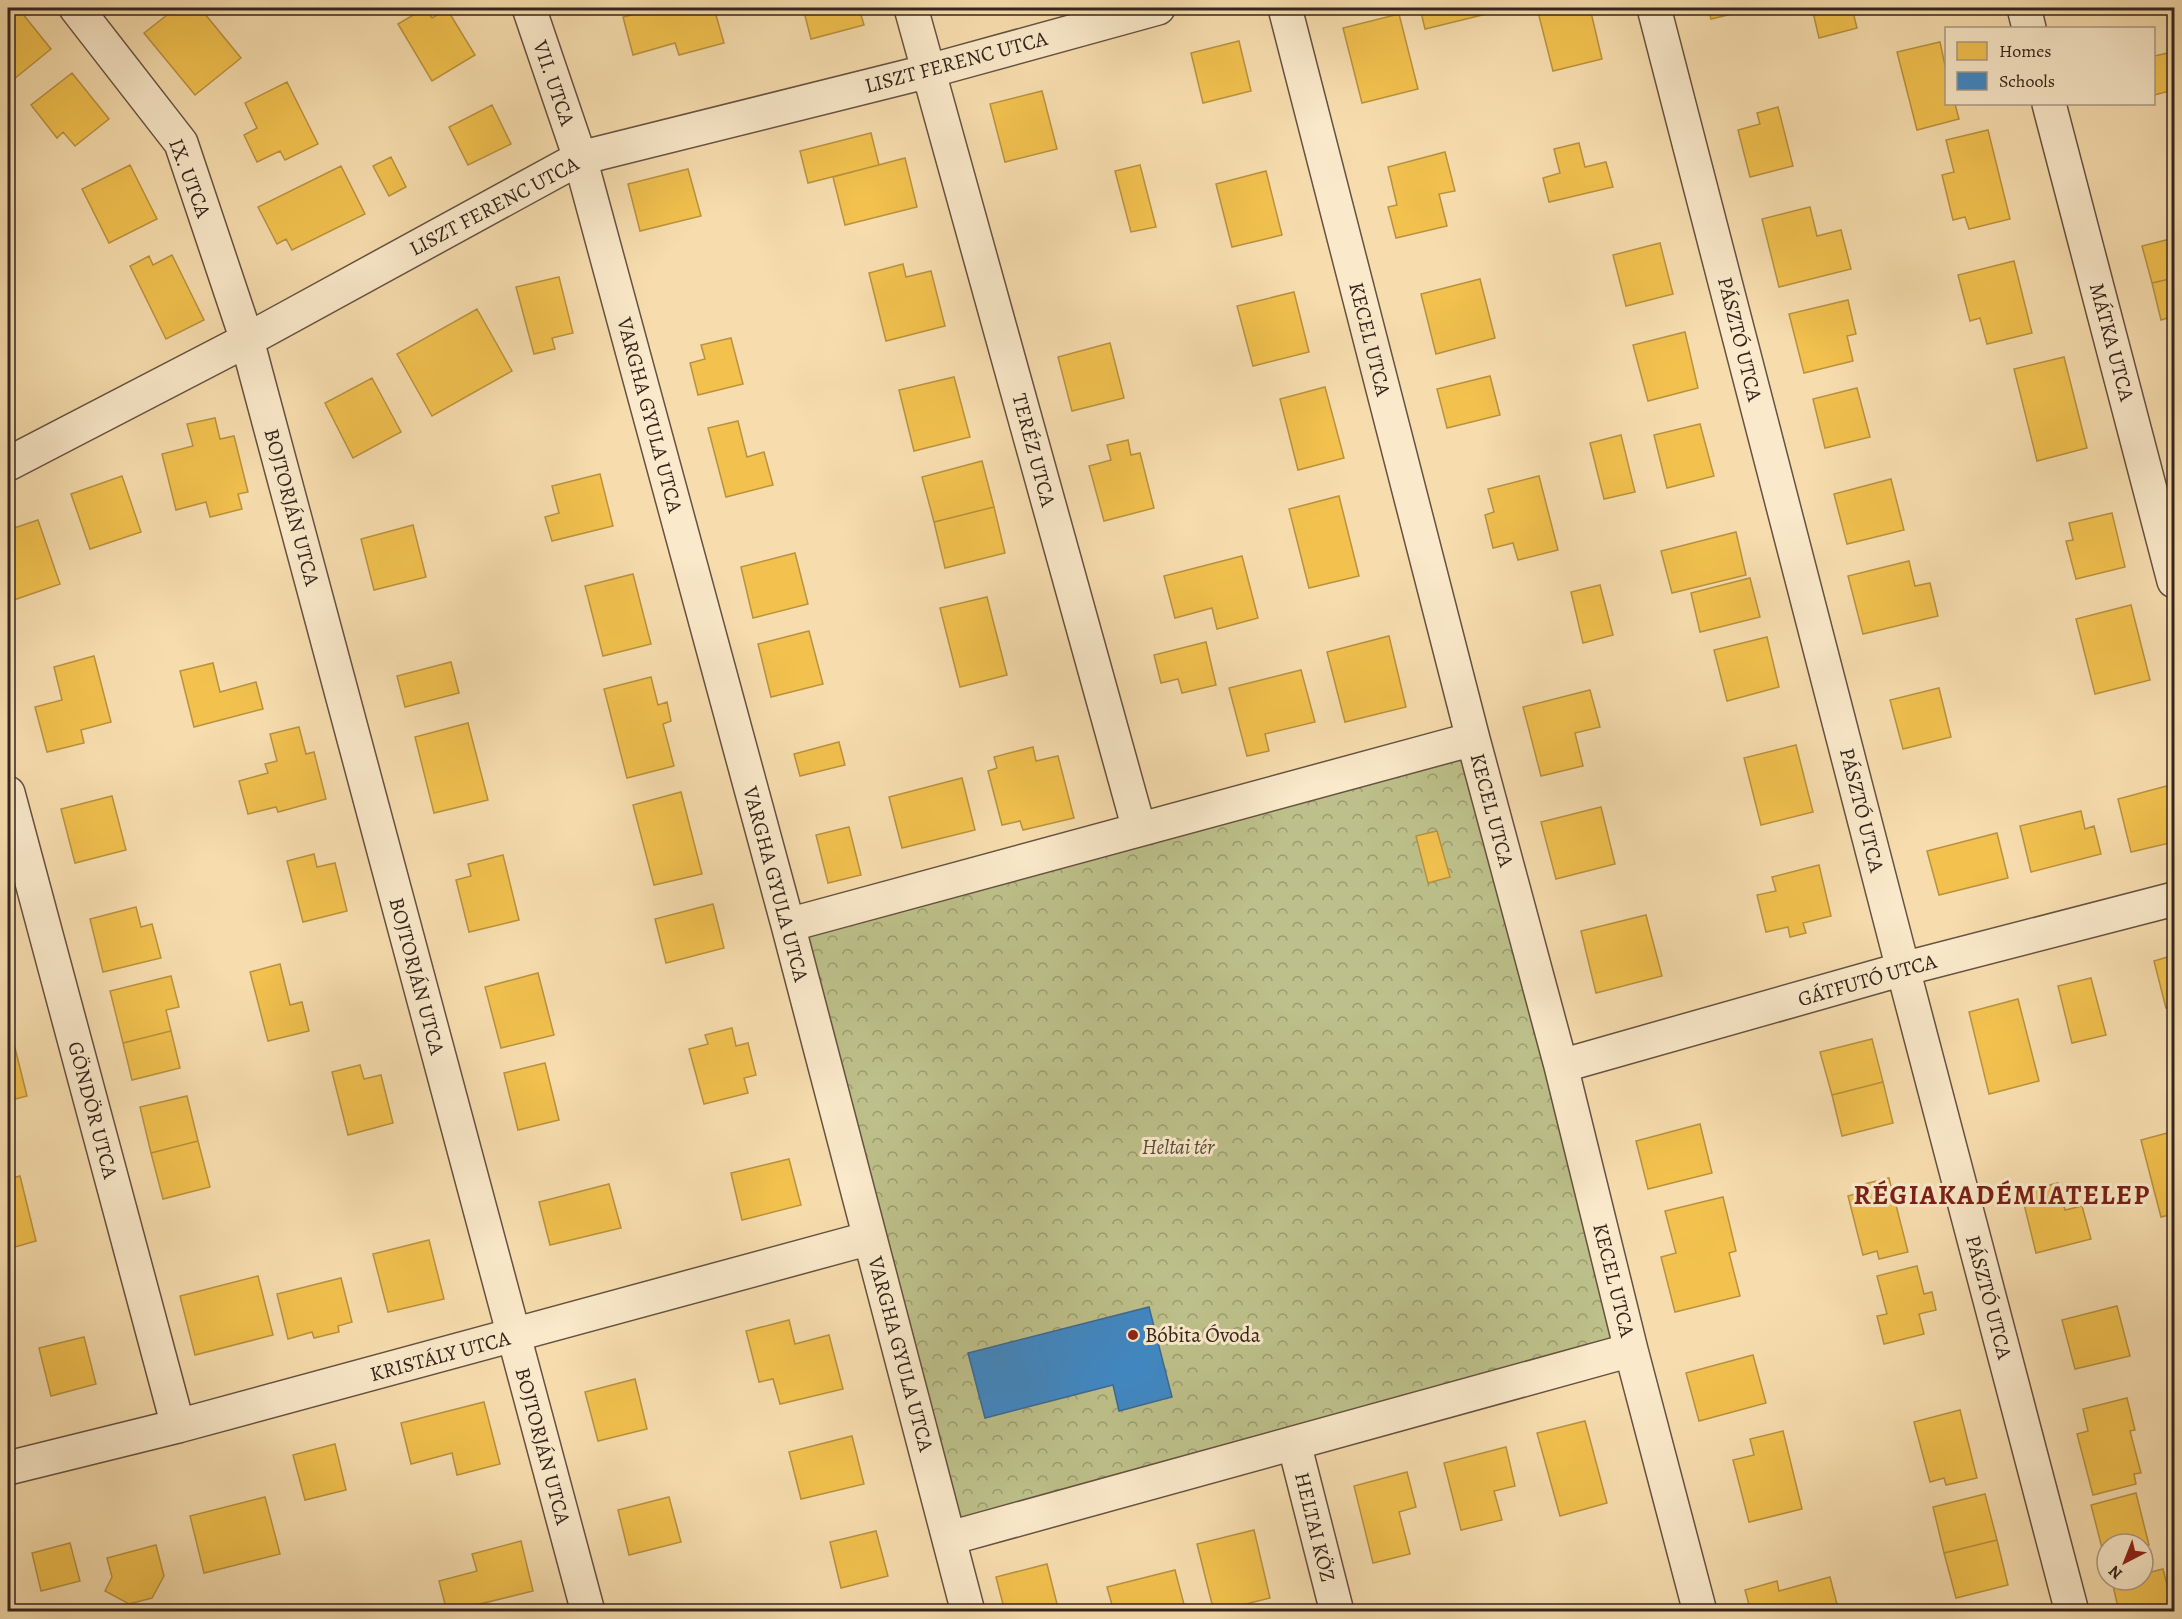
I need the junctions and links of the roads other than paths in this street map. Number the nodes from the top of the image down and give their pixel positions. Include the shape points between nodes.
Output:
1 (75, 8) edge
2 (529, 8) edge
3 (911, 8) edge
4 (1158, 8) edge
5 (1285, 8) edge
6 (1654, 8) edge
7 (2024, 8) edge
8 (2029, 27) edge
9 (929, 71) junction
10 (2049, 105) edge
11 (580, 158) junction
12 (247, 340) junction
13 (8, 464) edge
14 (2175, 582) edge
15 (1473, 739) junction
16 (8, 793) edge
17 (1139, 829) junction
18 (2175, 898) edge
19 (788, 925) junction
20 (1903, 969) junction
21 (1561, 1066) junction
22 (870, 1238) junction
23 (513, 1336) junction
24 (1631, 1350) junction
25 (178, 1426) junction
26 (1293, 1443) junction
27 (8, 1468) edge
28 (950, 1538) junction
29 (588, 1611) edge
30 (968, 1611) edge
31 (1337, 1611) edge
32 (1700, 1611) edge
33 (2072, 1611) edge

1 - 12 street, IX. UTCA via 181,142
2 - 11 street, VII. UTCA
3 - 9 street, TERÉZ UTCA
4 - 9 street, LISZT FERENC UTCA
5 - 15 street, KECEL UTCA
6 - 20 street, PÁSZTÓ UTCA
7 - 8 street
9 - 11 street, LISZT FERENC UTCA
9 - 17 street, TERÉZ UTCA
10 - 14 street, MÁTKA UTCA
11 - 12 street, LISZT FERENC UTCA
11 - 19 street, VARGHA GYULA UTCA
12 - 13 street, LISZT FERENC UTCA
12 - 23 street, BOJTORJÁN UTCA
15 - 17 street
15 - 21 street, KECEL UTCA
16 - 25 street, GÖNDÖR UTCA
17 - 19 street
18 - 20 street, GÁTFUTÓ UTCA
19 - 22 street, VARGHA GYULA UTCA
20 - 21 street, GÁTFUTÓ UTCA
20 - 33 street, PÁSZTÓ UTCA
21 - 24 street, KECEL UTCA
22 - 23 street, KRISTÁLY UTCA
22 - 28 street, VARGHA GYULA UTCA
23 - 25 street, KRISTÁLY UTCA
23 - 29 street, BOJTORJÁN UTCA
24 - 26 street
24 - 32 street, KECEL UTCA
25 - 27 street, KRISTÁLY UTCA
26 - 28 street
26 - 31 street, HELTAI KÖZ
28 - 30 street, VARGHA GYULA UTCA

